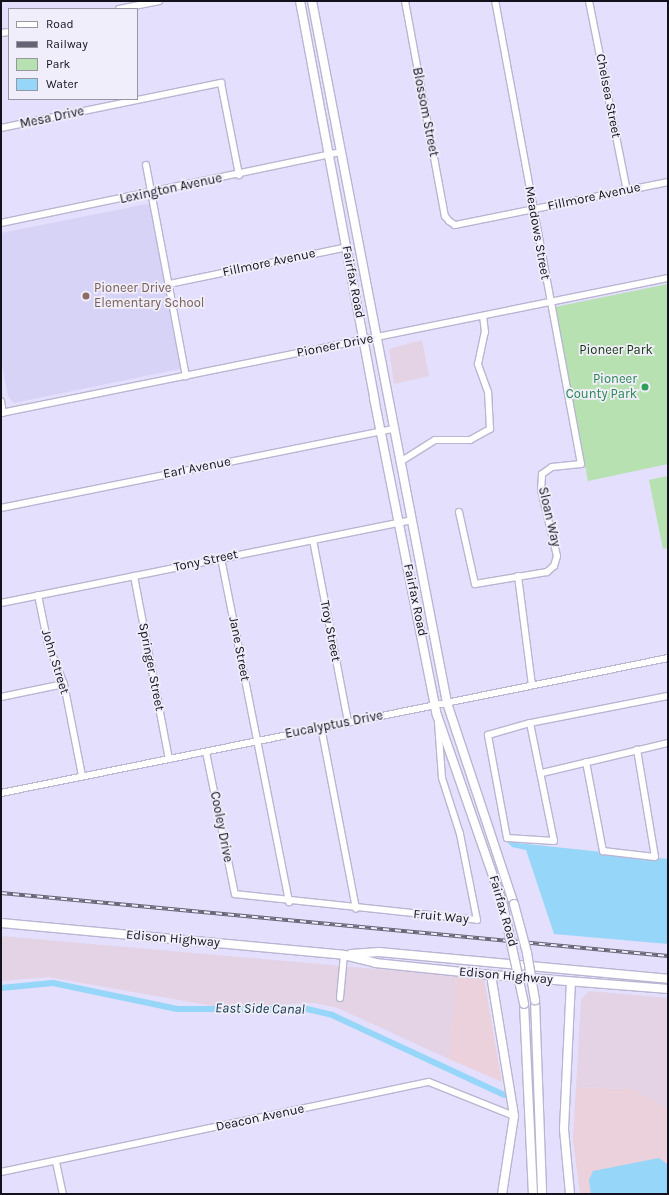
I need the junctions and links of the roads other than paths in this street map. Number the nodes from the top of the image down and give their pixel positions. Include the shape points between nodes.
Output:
1 (159, 1) edge
2 (300, 1) edge
3 (312, 1) edge
4 (405, 1) edge
5 (495, 1) edge
6 (589, 1) edge
7 (124, 8) edge
8 (138, 99) edge
9 (125, 101) edge
10 (1, 128) edge
11 (341, 152) junction
12 (329, 154) junction
13 (146, 165) dead end
14 (239, 175) junction
15 (668, 182) edge
16 (627, 191) junction
17 (151, 193) junction
18 (532, 210) junction
19 (449, 222) joint
20 (1, 223) edge
21 (347, 247) junction
22 (668, 278) edge
23 (169, 284) junction
24 (549, 302) junction
25 (483, 316) junction
26 (376, 338) junction
27 (364, 340) junction
28 (186, 376) junction
29 (1, 401) edge
30 (2, 413) edge
31 (394, 429) junction
32 (380, 431) junction
33 (400, 462) junction
34 (545, 469) joint
35 (1, 508) edge
36 (459, 512) dead end
37 (411, 520) junction
38 (399, 523) junction
39 (313, 540) junction
40 (221, 558) junction
41 (134, 576) junction
42 (518, 576) junction
43 (38, 595) junction
44 (1, 603) edge
45 (668, 658) edge
46 (64, 684) junction
47 (532, 685) junction
48 (668, 696) edge
49 (1, 697) edge
50 (447, 703) junction
51 (437, 705) junction
52 (438, 715) junction
53 (348, 722) junction
54 (530, 723) junction
55 (321, 728) junction
56 (256, 741) junction
57 (668, 743) edge
58 (637, 749) junction
59 (206, 752) junction
60 (169, 759) junction
61 (586, 762) junction
62 (542, 773) junction
63 (82, 776) junction
64 (1, 793) edge
65 (243, 897) joint
66 (289, 902) junction
67 (356, 909) junction
68 (1, 923) edge
69 (344, 955) junction
70 (491, 975) junction
71 (668, 979) edge
72 (571, 982) junction
73 (668, 989) edge
74 (340, 998) dead end
75 (514, 1116) junction
76 (56, 1162) junction
77 (1, 1172) edge
78 (63, 1194) edge
79 (502, 1194) edge
80 (532, 1194) edge
81 (542, 1194) edge
82 (570, 1194) edge

1 - 7 street
2 - 12 main road, Fairfax Road
3 - 11 main road, Fairfax Road
4 - 19 street, Blossom Street via 445,216
5 - 18 street, Meadows Street
6 - 16 street, Chelsea Street
8 - 14 street, Mesa Drive via 221,83
9 - 10 street, Mesa Drive
11 - 12 street, Lexington Avenue
11 - 26 main road, Fairfax Road
12 - 14 street, Lexington Avenue
12 - 21 main road, Fairfax Road
13 - 17 street
14 - 17 street, Lexington Avenue
15 - 16 street, Fillmore Avenue
16 - 18 street, Fillmore Avenue
17 - 20 street, Lexington Avenue
17 - 23 street
18 - 19 street, Fillmore Avenue via 455,225
18 - 24 street, Meadows Street
21 - 23 street, Fillmore Avenue
21 - 27 main road, Fairfax Road
22 - 24 street, Pioneer Drive
23 - 28 street
24 - 25 street, Pioneer Drive
24 - 34 street, Meadows Street via 581,464
25 - 26 street, Pioneer Drive
25 - 33 street via 485,332 478,364 488,392 490,429 470,440 435,440
26 - 27 street, Pioneer Drive
26 - 31 main road, Fairfax Road
27 - 28 street, Pioneer Drive
27 - 32 main road, Fairfax Road
28 - 30 street, Pioneer Drive
29 - 30 street
31 - 32 street, Earl Avenue
31 - 33 main road, Fairfax Road
32 - 35 street, Earl Avenue
32 - 38 main road, Fairfax Road
33 - 37 main road, Fairfax Road
34 - 42 street, Sloan Way via 541,479 541,490 558,556 554,566 547,572
36 - 42 street via 475,584
37 - 38 street, Tony Street
37 - 50 main road, Fairfax Road
38 - 39 street, Tony Street
38 - 51 main road, Fairfax Road
39 - 40 street, Tony Street
39 - 53 street, Troy Street
40 - 41 street, Tony Street
40 - 56 street, Jane Street
41 - 43 street, Tony Street
41 - 60 street, Springer Street
42 - 47 street
43 - 44 street, Tony Street
43 - 46 street, John Street via 48,644
45 - 47 street, Eucalyptus Drive
46 - 49 street
46 - 63 street, John Street
47 - 50 street, Eucalyptus Drive
48 - 54 street
50 - 51 street, Eucalyptus Drive
50 - 81 main road, Fairfax Road, bridge via 514,904 527,953 535,1000
51 - 52 main road, Fairfax Road
51 - 53 street, Eucalyptus Drive
52 - 67 street, Fruit Way via 442,778 460,834 477,920
52 - 80 main road, Fairfax Road, bridge via 503,905 524,1004
53 - 55 street, Eucalyptus Drive
54 - 62 street
54 - 62 street via 488,735 507,838 554,841
55 - 56 street, Eucalyptus Drive
55 - 67 street
56 - 59 street, Eucalyptus Drive
56 - 66 street, Jane Street
57 - 58 street
58 - 61 street
58 - 61 street via 655,858 603,851
59 - 60 street, Eucalyptus Drive
59 - 65 street, Cooley Drive via 233,888
60 - 63 street, Eucalyptus Drive
61 - 62 street
63 - 64 street, Eucalyptus Drive
65 - 66 street, Fruit Way
66 - 67 street, Fruit Way
68 - 69 main road, Edison Highway
69 - 70 main road, Edison Highway via 375,963
69 - 71 main road, Edison Highway via 378,952
69 - 74 street
70 - 72 main road, Edison Highway
70 - 75 main road
72 - 73 main road, Edison Highway
72 - 82 main road via 564,1129
75 - 76 street, Deacon Avenue via 429,1082
75 - 79 main road
76 - 77 street, Deacon Avenue
76 - 78 street

